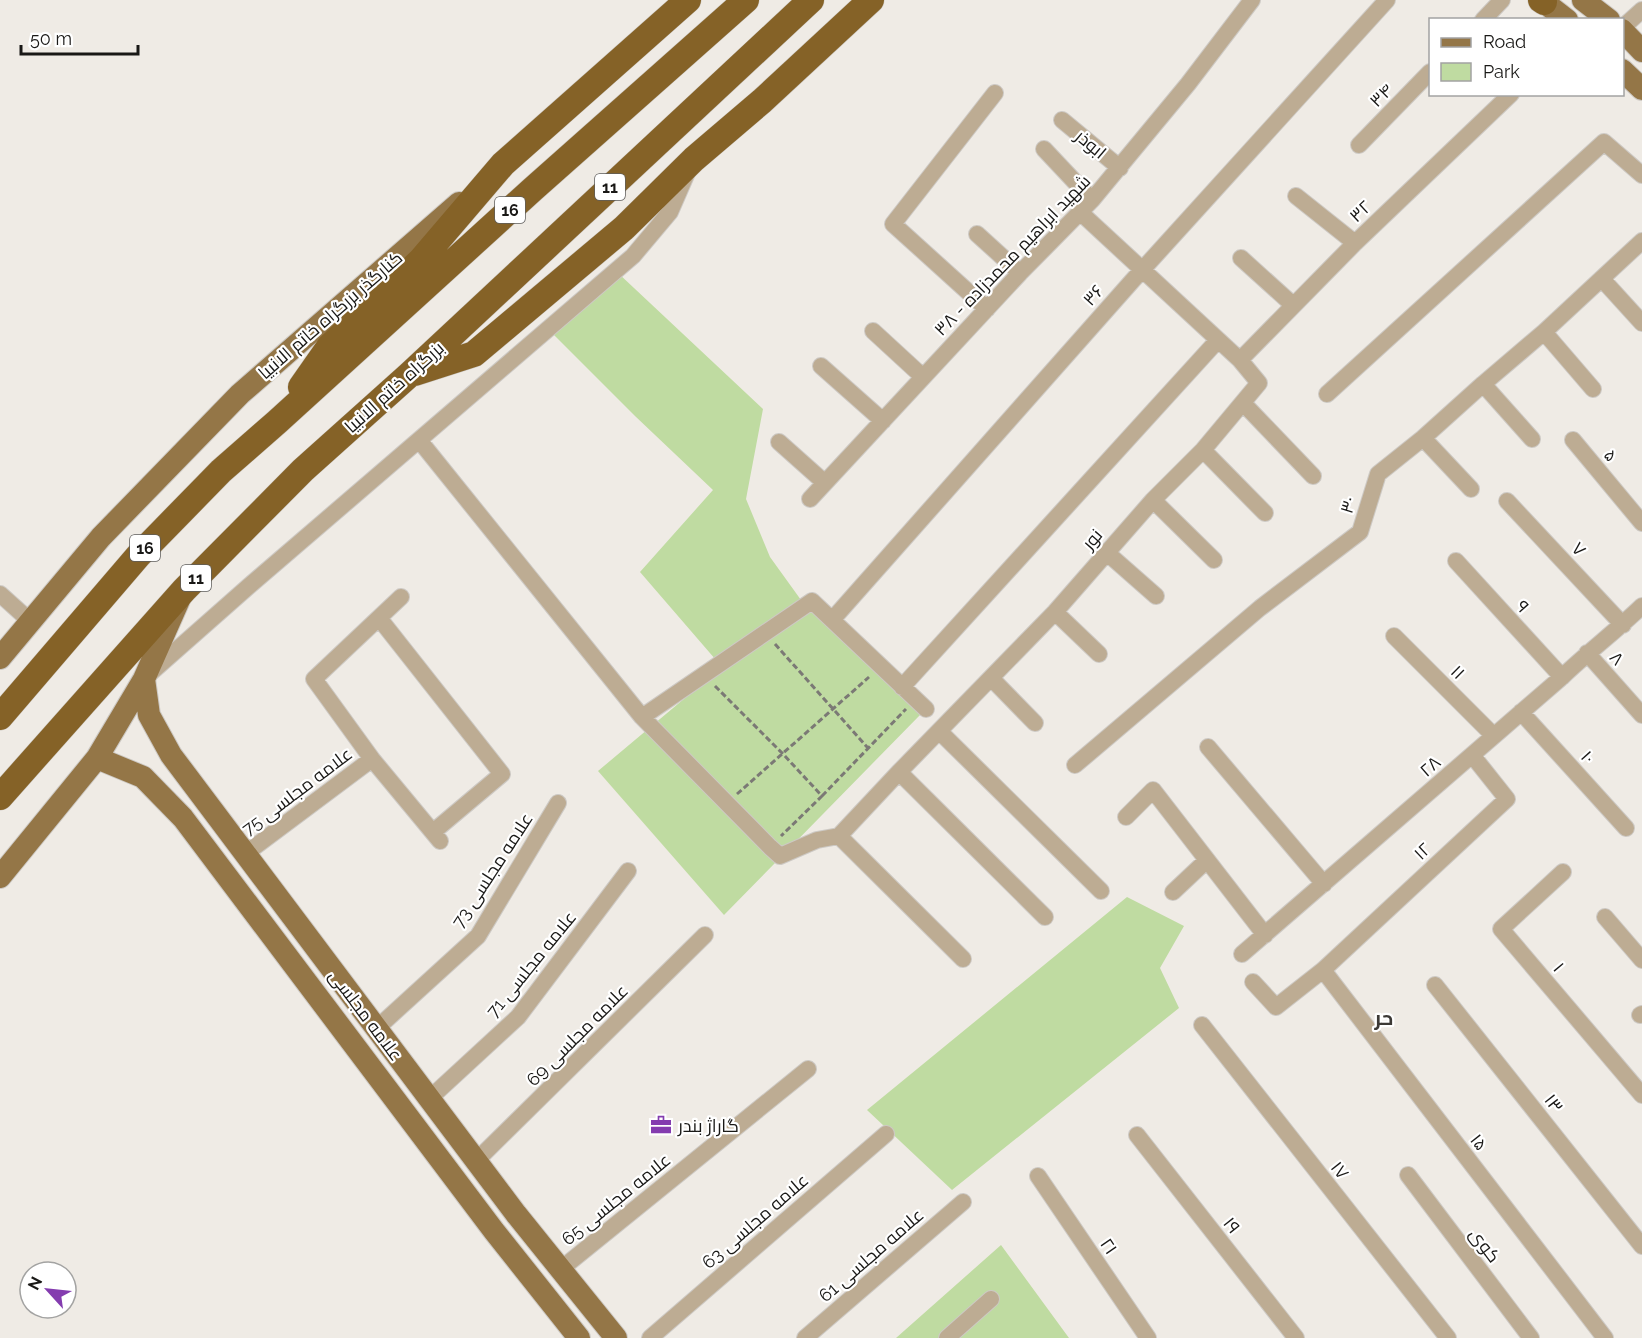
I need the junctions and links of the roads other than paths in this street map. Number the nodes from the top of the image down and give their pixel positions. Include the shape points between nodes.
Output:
1 (688, 0) edge
2 (746, 0) edge
3 (811, 0) edge
4 (882, 0) edge
5 (1252, 0) edge
6 (1387, 0) edge
7 (1502, 0) edge
8 (1582, 0) edge
9 (1542, 1) edge
10 (862, 8) edge
11 (1642, 10) edge
12 (1485, 18) edge
13 (1564, 18) edge
14 (1606, 18) edge
15 (1624, 28) edge
16 (1624, 30) edge
17 (1642, 51) edge
18 (1624, 71) edge
19 (1429, 74) edge
20 (1642, 89) edge
21 (995, 93) dead end
22 (1509, 96) edge
23 (1062, 120) dead end
24 (1359, 145) dead end
25 (1044, 149) dead end
26 (694, 159) junction
27 (503, 164) junction
28 (1120, 168) junction
29 (1642, 175) edge
30 (1296, 196) dead end
31 (1092, 200) junction
32 (1081, 213) junction
33 (977, 234) dead end
34 (1642, 241) edge
35 (1355, 243) junction
36 (1240, 258) dead end
37 (1142, 269) junction
38 (1020, 273) junction
39 (1602, 279) junction
40 (1293, 305) junction
41 (987, 309) junction
42 (1642, 323) edge
43 (873, 331) dead end
44 (1544, 332) junction
45 (1218, 340) junction
46 (1240, 360) junction
47 (821, 366) dead end
48 (409, 375) junction
49 (923, 377) junction
50 (1483, 384) junction
51 (1593, 388) dead end
52 (1327, 394) dead end
53 (1243, 403) junction
54 (883, 421) junction
55 (278, 422) junction
56 (1424, 438) junction
57 (1532, 439) dead end
58 (419, 440) junction
59 (1573, 440) dead end
60 (778, 442) dead end
61 (1203, 450) junction
62 (1313, 476) dead end
63 (825, 483) junction
64 (1471, 489) dead end
65 (810, 499) dead end
66 (1153, 500) junction
67 (1507, 501) dead end
68 (1265, 513) dead end
69 (1642, 523) edge
70 (1106, 552) junction
71 (1214, 560) dead end
72 (1456, 561) dead end
73 (184, 590) junction
74 (0, 594) edge
75 (1156, 596) dead end
76 (400, 597) dead end
77 (1642, 606) edge
78 (1055, 612) junction
79 (379, 618) junction
80 (832, 620) junction
81 (30, 621) junction
82 (1623, 625) junction
83 (1394, 636) dead end
84 (1587, 653) junction
85 (1099, 654) dead end
86 (0, 658) edge
87 (1562, 677) junction
88 (991, 678) junction
89 (144, 679) junction
90 (26, 685) junction
91 (902, 687) junction
92 (920, 704) road end
93 (0, 709) edge
94 (1521, 712) junction
95 (1642, 715) edge
96 (0, 717) edge
97 (642, 717) junction
98 (1035, 723) dead end
99 (940, 732) junction
100 (1494, 736) junction
101 (1208, 747) dead end
102 (1472, 755) junction
103 (97, 758) junction
104 (372, 759) junction
105 (1075, 765) dead end
106 (899, 772) junction
107 (0, 797) edge
108 (558, 803) dead end
109 (1126, 817) dead end
110 (218, 819) junction
111 (1626, 828) dead end
112 (196, 835) junction
113 (839, 836) junction
114 (245, 854) junction
115 (1207, 860) junction
116 (628, 871) dead end
117 (1563, 872) dead end
118 (0, 877) edge
119 (1324, 884) junction
120 (1101, 891) dead end
121 (1173, 892) dead end
122 (1045, 917) dead end
123 (1605, 917) dead end
124 (1265, 935) junction
125 (705, 936) dead end
126 (1639, 949) edge
127 (1242, 954) dead end
128 (963, 959) dead end
129 (1323, 970) junction
130 (1253, 982) dead end
131 (1435, 985) dead end
132 (1202, 1025) dead end
133 (376, 1029) junction
134 (808, 1069) dead end
135 (1642, 1095) edge
136 (429, 1099) junction
137 (886, 1134) dead end
138 (1137, 1135) dead end
139 (476, 1161) junction
140 (1408, 1175) dead end
141 (1038, 1176) dead end
142 (963, 1202) dead end
143 (516, 1214) junction
144 (494, 1231) junction
145 (1642, 1246) edge
146 (561, 1269) junction
147 (991, 1299) dead end
148 (579, 1338) edge
149 (616, 1338) edge
150 (650, 1338) edge
151 (805, 1338) edge
152 (947, 1338) edge
153 (1148, 1338) edge
154 (1296, 1338) edge
155 (1448, 1338) edge
156 (1531, 1338) edge
157 (1605, 1338) edge

1 - 27 highway, کنارگذر بزرگراه خاتم الانبیا / 16
2 - 55 highway, 16
3 - 48 highway, بزرگراه خاتم الانبیا / 11
4 - 10 highway
5 - 28 street, شهید ابراهیم محمدزاده - ۳۸
6 - 37 street, ۳۶
7 - 12 street
8 - 14 main road
9 - 13 main road
10 - 26 highway
11 - 15 street
16 - 17 main road
18 - 20 main road
19 - 24 street, ۳۴
21 - 41 street via 893,224
22 - 35 street, ۳۲
23 - 28 street, ابوذر
25 - 31 street
26 - 48 highway via 624,228 474,354
26 - 58 street via 670,212 633,256
27 - 55 highway, 16 via 421,261 329,346
27 - 81 main road, کنارگذر بزرگراه خاتم الانبیا via 240,394 101,537
28 - 31 street, شهید ابراهیم محمدزاده - ۳۸
29 - 52 street via 1604,142
30 - 35 street
31 - 32 street, شهید ابراهیم محمدزاده - ۳۸
32 - 37 street, نور
32 - 38 street, شهید ابراهیم محمدزاده - ۳۸
33 - 38 street
34 - 39 street, ۳۰
35 - 40 street, ۳۲
36 - 40 street
37 - 45 street, نور
37 - 80 street, ۳۶
38 - 41 street, شهید ابراهیم محمدزاده - ۳۸
39 - 42 street
39 - 44 street, ۳۰
40 - 46 street, ۳۲
41 - 49 street, شهید ابراهیم محمدزاده - ۳۸
43 - 49 street
44 - 50 street, ۳۰
44 - 51 street
45 - 46 street, نور
45 - 91 street
46 - 53 street, نور via 1259,383
47 - 54 street
48 - 73 highway, بزرگراه خاتم الانبیا / 11 via 303,470
49 - 54 street, شهید ابراهیم محمدزاده - ۳۸
50 - 56 street, ۳۰
50 - 57 street
53 - 61 street, نور
53 - 62 street
54 - 63 street, شهید ابراهیم محمدزاده - ۳۸
55 - 90 highway, 16 via 221,471 138,556
56 - 64 street
56 - 105 street, ۳۰ via 1378,474 1360,532 1260,608
58 - 89 street
58 - 97 street
59 - 69 street, ۵
60 - 63 street
61 - 66 street, نور
61 - 68 street
63 - 65 street, شهید ابراهیم محمدزاده - ۳۸
66 - 70 street, نور
66 - 71 street
67 - 82 street, ۷
70 - 75 street
70 - 78 street, نور
72 - 87 street, ۹
73 - 89 main road
73 - 107 highway, بزرگراه خاتم الانبیا / 11
74 - 81 street
76 - 79 street
77 - 82 street, ۲۸
78 - 85 street
78 - 88 street, نور
79 - 104 street via 314,680
79 - 104 street via 502,774 437,836
80 - 91 street
80 - 97 street via 812,601
81 - 86 main road, کنارگذر بزرگراه خاتم الانبیا
82 - 84 street, ۲۸
83 - 100 street, ۱۱
84 - 87 street, ۲۸
84 - 95 street, ۸
87 - 94 street, ۲۸
88 - 98 street
88 - 99 street, نور
89 - 103 main road
89 - 110 main road, علامه مجلسی via 149,715 171,755
90 - 93 highway
90 - 96 highway, 16
91 - 92 street
94 - 100 street, ۲۸
94 - 111 street, ۱۰
97 - 113 street via 780,856 817,840
99 - 106 street, نور
99 - 120 street
100 - 102 street, ۲۸
101 - 119 street
102 - 119 street, ۲۸
102 - 129 street, ۱۲ via 1507,799
103 - 112 main road, علامه مجلسی via 143,777
103 - 118 main road
104 - 114 street, علامه مجلسی 75
106 - 113 street, نور
106 - 122 street
108 - 133 street, علامه مجلسی 73 via 478,936
109 - 115 street via 1153,790
110 - 112 main road via 209,815 198,820
110 - 114 main road, علامه مجلسی
112 - 144 main road, علامه مجلسی
113 - 128 street
114 - 133 main road, علامه مجلسی
115 - 121 street
115 - 124 street
116 - 136 street, علامه مجلسی 71 via 518,1017
117 - 135 street, ۱ via 1501,929
119 - 124 street, ۲۸
123 - 126 street
124 - 127 street, ۲۸
125 - 139 street, علامه مجلسی 69
129 - 130 street via 1276,1007
129 - 157 street, ۱۵
131 - 145 street, ۱۳
132 - 155 street, ۱۷
133 - 136 main road, علامه مجلسی
134 - 146 street, علامه مجلسی 65
136 - 139 main road, علامه مجلسی
137 - 150 street, علامه مجلسی 63
138 - 154 street, ۱۹
139 - 143 main road, علامه مجلسی
140 - 156 street, کوی
141 - 153 street, ۲۱
142 - 151 street, علامه مجلسی 61
143 - 144 main road
143 - 146 main road, علامه مجلسی
144 - 148 main road, علامه مجلسی
146 - 149 main road, علامه مجلسی
147 - 152 street

